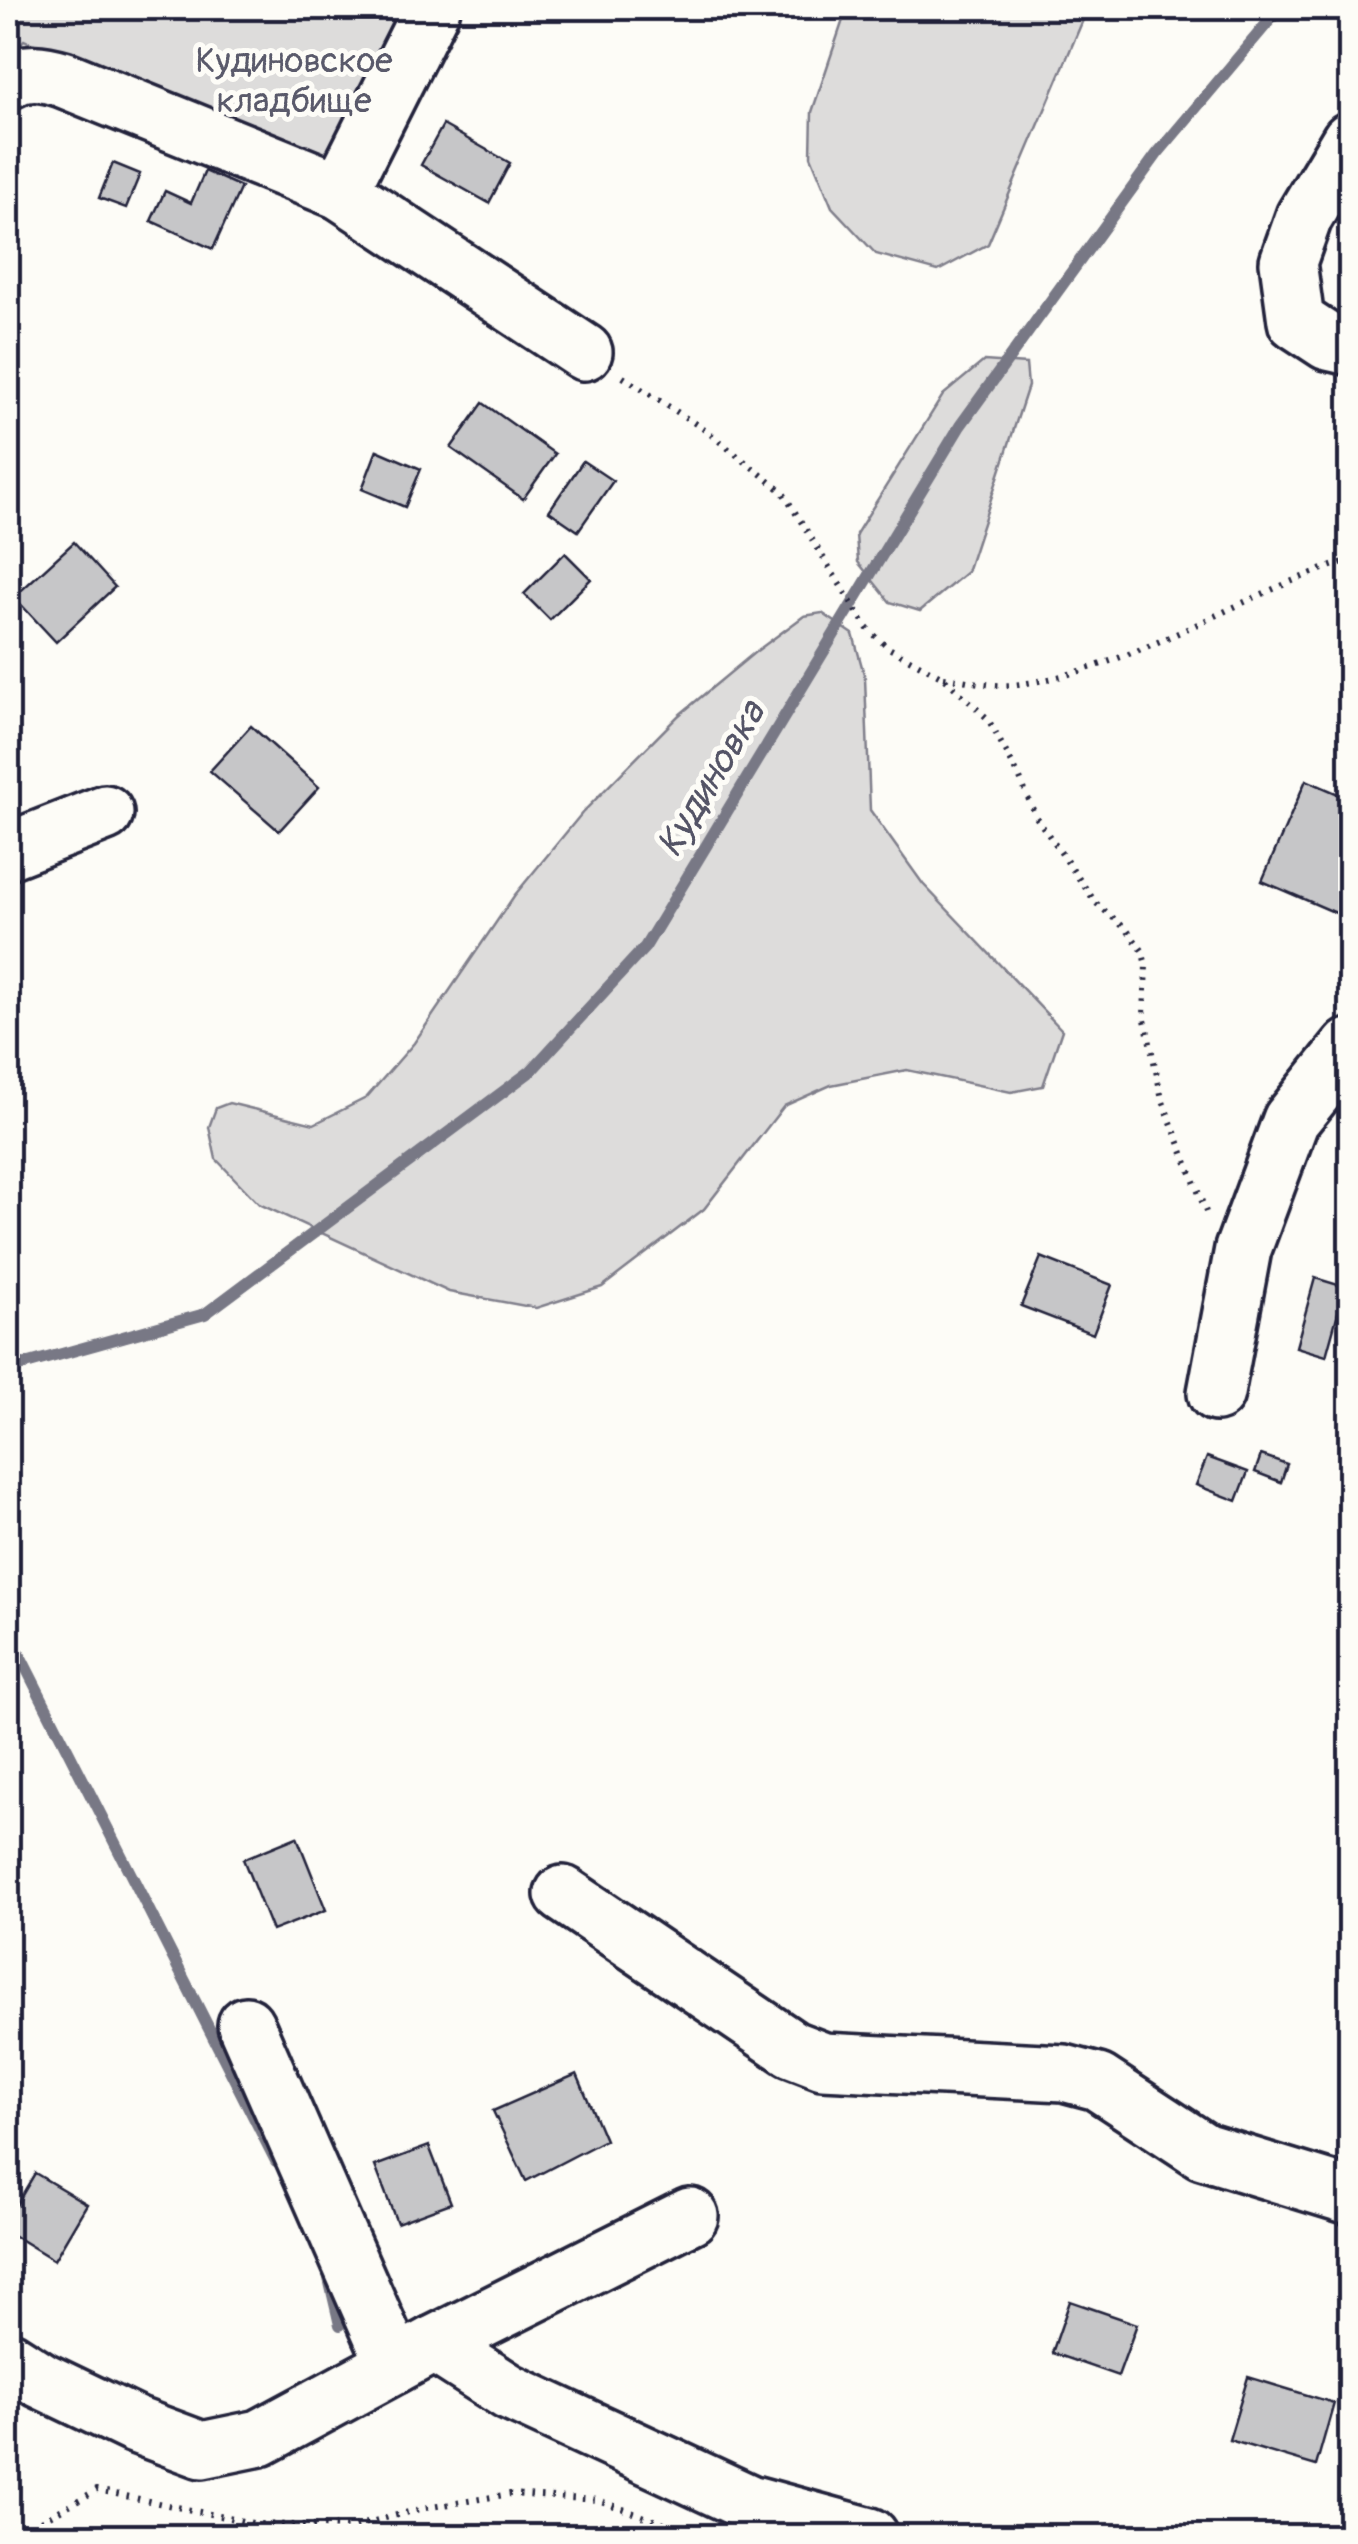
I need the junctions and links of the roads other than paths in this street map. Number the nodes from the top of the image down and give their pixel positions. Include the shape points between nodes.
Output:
1 (432, 8) edge
2 (8, 81) edge
3 (1350, 140) edge
4 (340, 190) junction
5 (1350, 348) edge
6 (584, 352) road end
7 (106, 813) dead end
8 (8, 851) edge
9 (1350, 1047) edge
10 (1216, 1392) dead end
11 (563, 1894) dead end
12 (246, 2025) dead end
13 (1350, 2196) edge
14 (690, 2216) dead end
15 (415, 2354) junction
16 (8, 2359) edge
17 (870, 2536) edge

1 - 4 street
2 - 4 street via 39,72
3 - 5 street via 1304,217 1288,262 1296,321
4 - 6 street
7 - 8 street
9 - 10 street via 1291,1120 1243,1249
11 - 13 street via 792,2049 823,2061 1064,2074 1098,2082 1203,2151
12 - 15 street
14 - 15 street
15 - 16 street via 260,2438 202,2450
15 - 17 street via 749,2503

